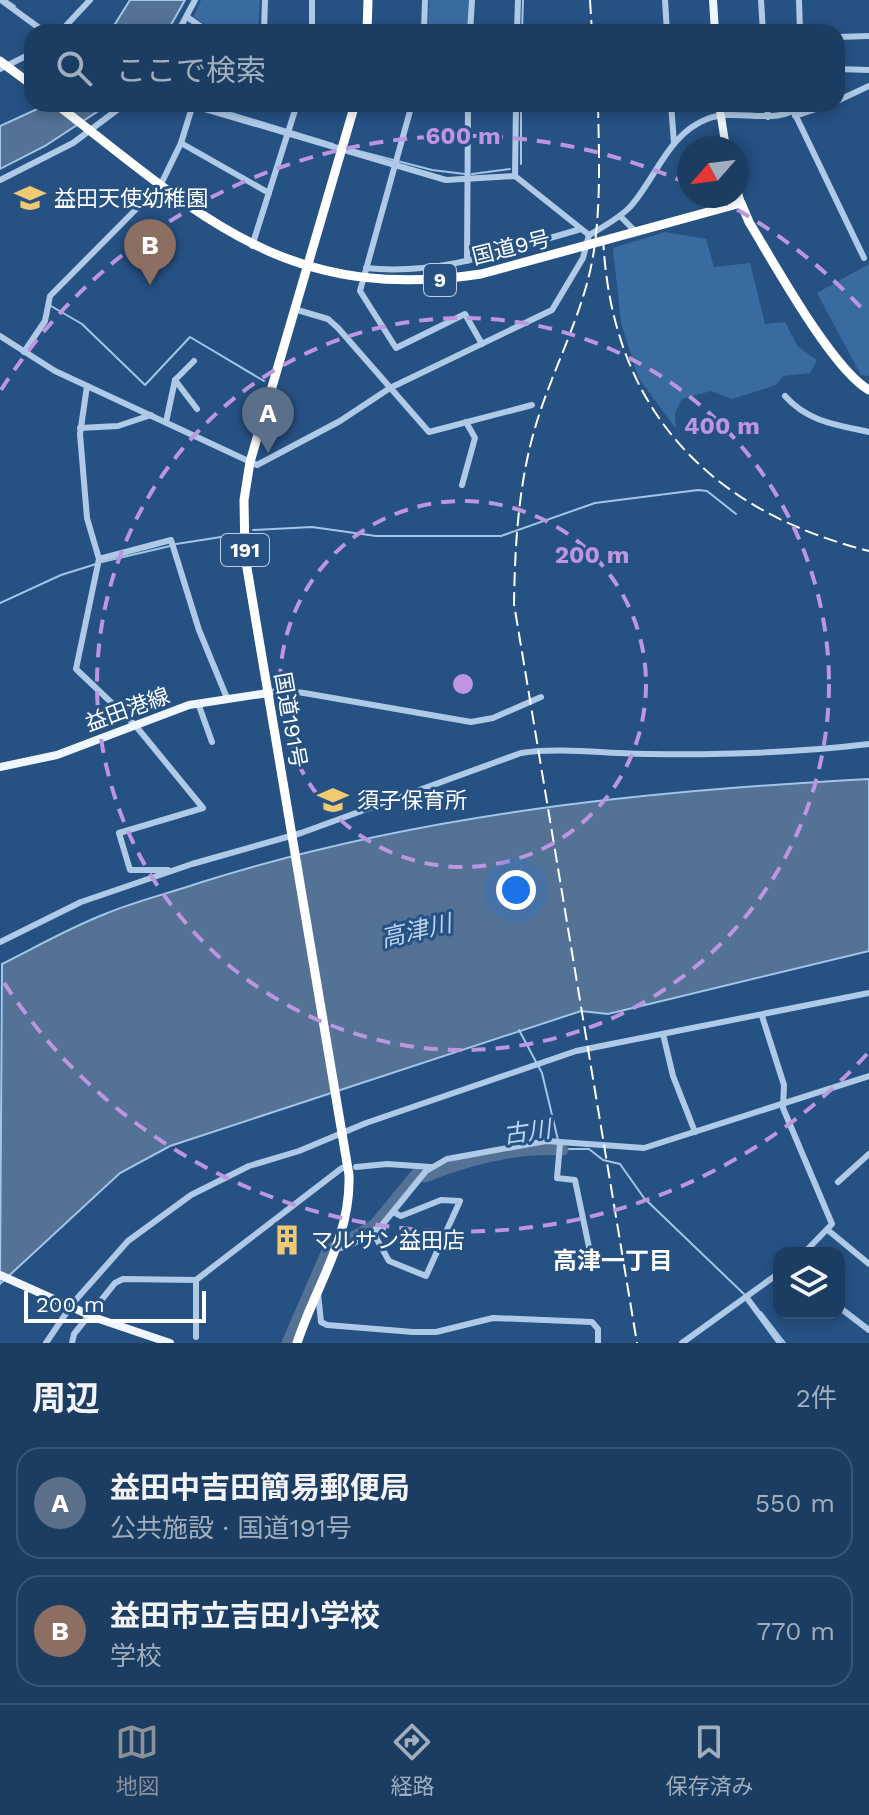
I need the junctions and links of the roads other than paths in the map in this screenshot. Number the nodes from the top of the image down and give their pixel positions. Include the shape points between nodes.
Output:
1 (1, 0) edge
2 (90, 0) edge
3 (195, 0) edge
4 (265, 0) edge
5 (312, 0) edge
6 (368, 0) edge
7 (425, 0) edge
8 (472, 0) edge
9 (518, 0) edge
10 (665, 0) edge
11 (713, 0) edge
12 (761, 0) edge
13 (799, 0) edge
14 (187, 17) junction
15 (34, 24) edge
16 (68, 24) edge
17 (183, 24) edge
18 (197, 24) edge
19 (264, 24) edge
20 (312, 24) edge
21 (367, 24) edge
22 (424, 24) edge
23 (470, 24) edge
24 (517, 24) edge
25 (666, 24) edge
26 (714, 24) edge
27 (762, 24) edge
28 (800, 24) edge
29 (869, 36) edge
30 (845, 37) edge
31 (24, 57) edge
32 (4, 66) edge
33 (845, 69) edge
34 (869, 70) edge
35 (24, 80) edge
36 (869, 86) edge
37 (845, 97) edge
38 (67, 112) edge
39 (113, 112) edge
40 (189, 112) edge
41 (217, 112) edge
42 (294, 112) edge
43 (353, 112) edge
44 (410, 112) edge
45 (468, 112) edge
46 (516, 112) edge
47 (672, 112) edge
48 (720, 112) edge
49 (768, 112) edge
50 (801, 112) edge
51 (794, 114) junction
52 (768, 117) junction
53 (720, 118) junction
54 (89, 129) junction
55 (287, 134) junction
56 (724, 136) edge
57 (181, 143) junction
58 (674, 143) junction
59 (341, 152) junction
60 (395, 166) junction
61 (515, 176) junction
62 (0, 180) edge
63 (465, 180) junction
64 (161, 184) junction
65 (269, 193) junction
66 (722, 208) edge
67 (743, 208) edge
68 (620, 216) junction
69 (581, 229) junction
70 (635, 231) junction
71 (589, 235) junction
72 (252, 246) junction
73 (864, 258) dead end
74 (467, 261) junction
75 (307, 266) junction
76 (366, 268) junction
77 (363, 279) junction
78 (294, 309) junction
79 (0, 336) edge
80 (482, 344) junction
81 (24, 352) junction
82 (194, 361) dead end
83 (175, 380) junction
84 (87, 386) junction
85 (390, 388) junction
86 (869, 390) edge
87 (785, 396) dead end
88 (532, 405) dead end
89 (197, 409) dead end
90 (151, 415) junction
91 (166, 422) junction
92 (466, 422) junction
93 (80, 428) junction
94 (869, 432) edge
95 (250, 462) junction
96 (462, 485) dead end
97 (99, 559) junction
98 (268, 693) junction
99 (541, 697) dead end
100 (227, 698) junction
101 (198, 703) junction
102 (135, 725) junction
103 (212, 742) dead end
104 (869, 744) edge
105 (0, 767) edge
106 (292, 836) junction
107 (173, 870) junction
108 (0, 942) edge
109 (869, 993) edge
110 (762, 1016) junction
111 (663, 1034) junction
112 (869, 1076) edge
113 (784, 1104) junction
114 (342, 1132) junction
115 (695, 1132) junction
116 (560, 1144) junction
117 (869, 1154) edge
118 (356, 1167) dead end
119 (431, 1167) junction
120 (342, 1168) dead end
121 (838, 1182) dead end
122 (393, 1212) junction
123 (382, 1225) junction
124 (829, 1231) junction
125 (811, 1247) edge
126 (339, 1248) junction
127 (601, 1258) dead end
128 (869, 1264) edge
129 (0, 1275) edge
130 (773, 1278) edge
131 (196, 1280) junction
132 (318, 1293) junction
133 (747, 1298) junction
134 (845, 1312) edge
135 (869, 1330) edge
136 (196, 1337) dead end
137 (692, 1341) edge
138 (46, 1343) edge
139 (72, 1343) edge
140 (170, 1343) edge
141 (297, 1343) edge
142 (598, 1343) edge
143 (682, 1343) edge
144 (780, 1343) edge

1 - 15 street
2 - 16 street
3 - 14 street
4 - 19 street
5 - 20 street
6 - 21 highway
7 - 22 street
8 - 23 street
9 - 24 street
10 - 25 street
11 - 26 main road
12 - 27 street
13 - 28 street
14 - 17 street
14 - 18 street
29 - 30 street
31 - 32 street
32 - 35 highway
33 - 34 street
36 - 37 street
38 - 54 highway, 国道9号 / 9
39 - 54 street
40 - 57 street
41 - 55 street
42 - 55 street
43 - 59 highway, 国道191号 / 191
44 - 60 street
45 - 63 street
46 - 61 street
47 - 58 street
48 - 53 main road
49 - 52 street
50 - 51 street
51 - 52 street
51 - 73 street
52 - 53 street
53 - 56 main road
53 - 58 street via 708,119
54 - 62 street
54 - 64 highway, 国道9号 / 9
55 - 59 street
55 - 65 street
57 - 64 street
57 - 65 street
58 - 68 street
59 - 60 street
59 - 75 highway, 国道191号 / 191
60 - 63 street
60 - 76 street
61 - 63 street
61 - 69 street
63 - 74 street
64 - 72 highway, 国道9号 / 9
64 - 81 street via 50,296 45,321
65 - 72 street
66 - 70 highway, 国道9号 / 9
67 - 86 highway via 834,358
68 - 70 street
68 - 71 street
69 - 71 street
69 - 74 street
70 - 77 highway, 国道9号 / 9 via 445,279
71 - 80 street via 558,304
72 - 75 highway, 国道9号 / 9
74 - 76 street via 404,270
75 - 77 highway, 国道9号 / 9
75 - 78 highway, 国道191号 / 191
76 - 77 street
77 - 80 street via 360,291 396,348 465,314
78 - 85 street via 328,319
78 - 95 highway, 国道191号 / 191
79 - 81 street
80 - 85 street
81 - 84 street
82 - 83 street
83 - 89 street
83 - 91 street
84 - 90 street
84 - 93 street
85 - 92 street via 429,432
85 - 95 street via 262,463
87 - 94 street via 813,419
88 - 92 street
90 - 91 street
90 - 93 street via 118,426
91 - 95 street
92 - 96 street via 475,438
93 - 97 street via 87,518
95 - 98 highway, 国道191号 / 191 via 245,556
97 - 100 street via 171,540
97 - 102 street via 76,669
98 - 99 street via 304,693 471,722
98 - 100 main road, 益田港線
98 - 106 highway, 国道191号 / 191
100 - 101 main road, 益田港線
101 - 102 main road, 益田港線
101 - 103 street
102 - 105 main road, 益田港線 via 57,755
102 - 107 street via 203,808 119,833 130,870
104 - 106 street via 791,752 521,753
106 - 107 street
106 - 114 highway, 国道191号 / 191
107 - 108 street via 81,902
109 - 110 street
110 - 111 street
110 - 113 street via 784,1085
111 - 114 street via 576,1051
111 - 115 street
112 - 113 street
113 - 115 street
113 - 124 street via 829,1213
114 - 126 highway, 国道191号 / 191 via 350,1199
114 - 138 street via 249,1166 170,1209 101,1270
115 - 116 street via 633,1150
116 - 119 street via 524,1143
116 - 127 street via 557,1178 575,1180 590,1252
117 - 121 street
118 - 119 street
119 - 122 street
120 - 131 street
122 - 123 street
122 - 123 street via 401,1216 441,1200 460,1201 426,1276 389,1261 375,1236
123 - 126 street
124 - 125 street
124 - 128 street
126 - 132 highway, 国道191号 / 191
129 - 140 main road via 96,1318
130 - 133 street
131 - 136 street
131 - 139 street via 115,1283
132 - 141 highway, 国道191号 / 191
132 - 142 street via 321,1322 327,1325 436,1332 493,1318 565,1320 596,1325
133 - 137 street
133 - 144 street
134 - 135 street
137 - 143 street

